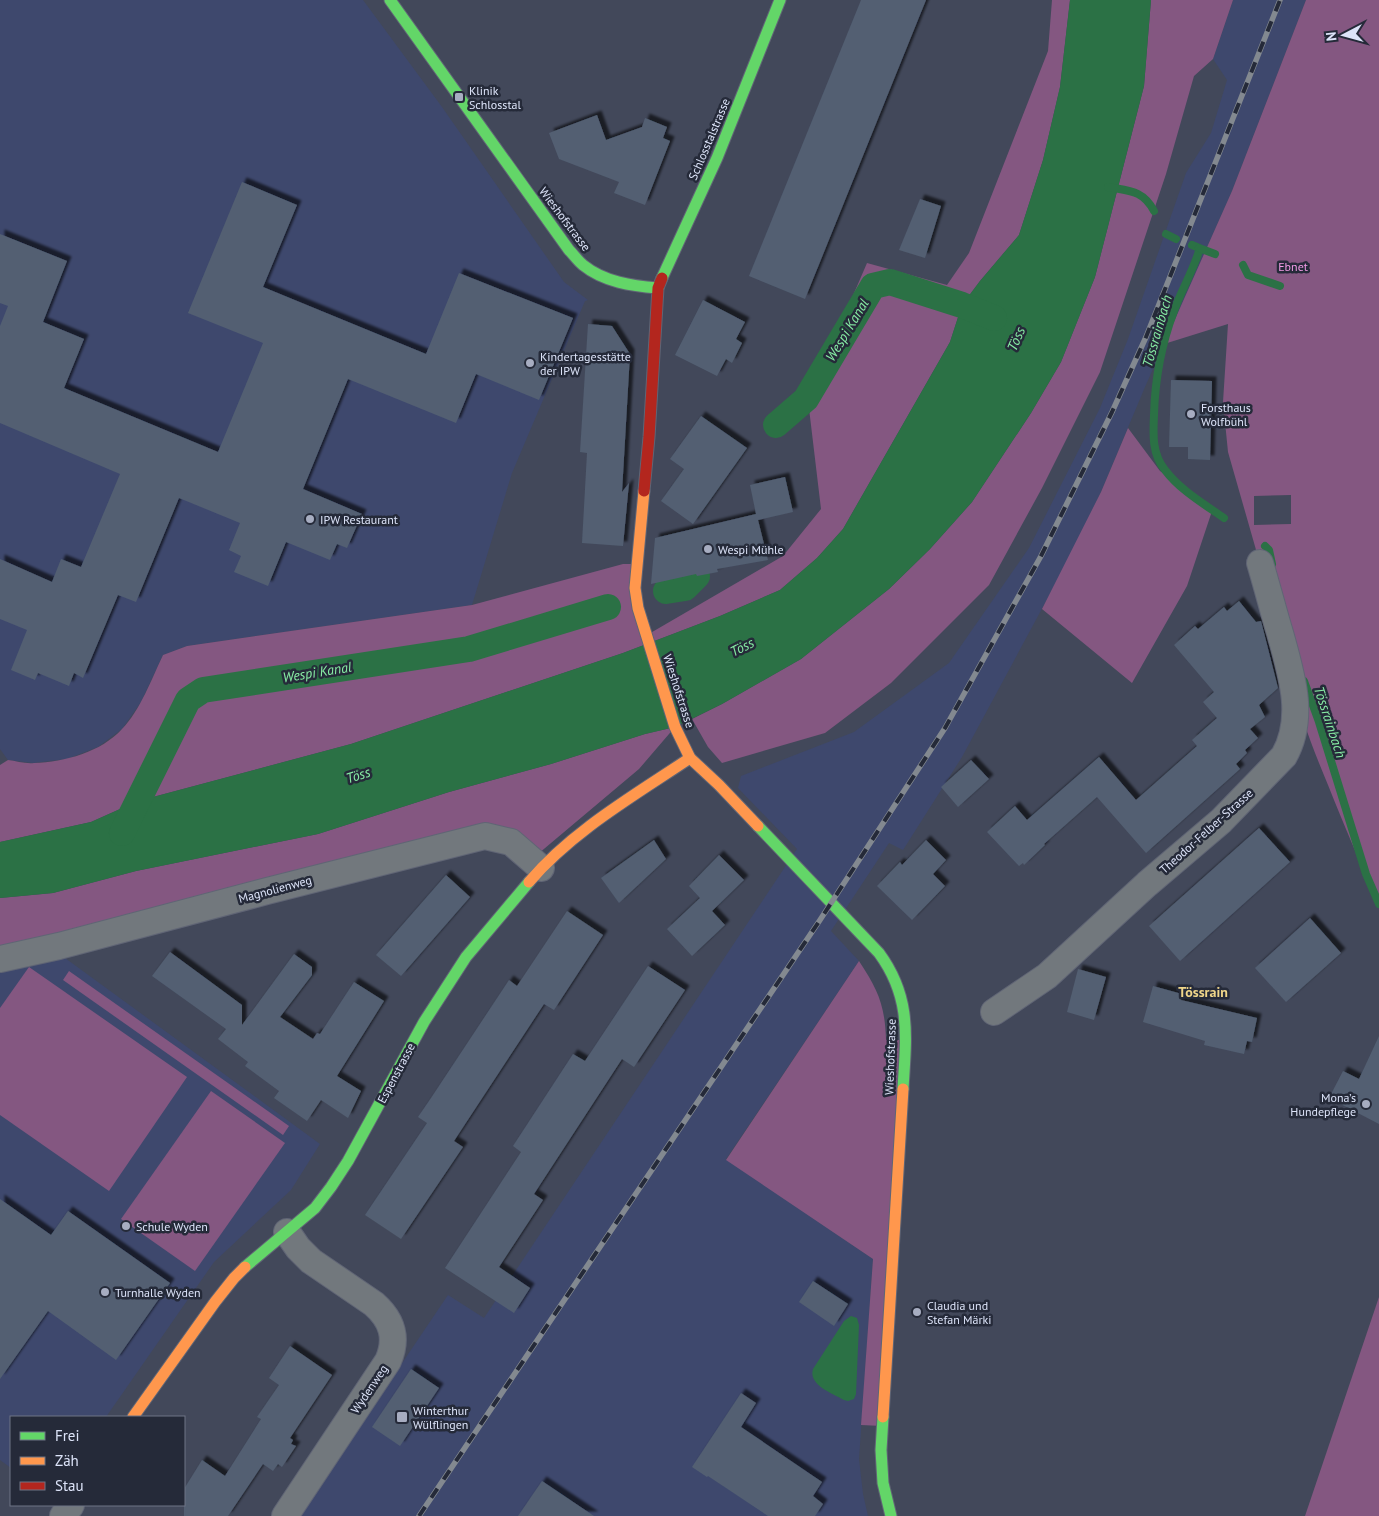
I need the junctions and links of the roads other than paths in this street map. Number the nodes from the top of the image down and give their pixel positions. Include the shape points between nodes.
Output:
1 (390, 0) edge
2 (780, 0) edge
3 (658, 288) junction
4 (1260, 563) dead end
5 (690, 758) junction
6 (541, 868) junction
7 (0, 959) edge
8 (994, 1012) dead end
9 (287, 1232) junction
10 (134, 1416) edge
11 (285, 1516) edge
12 (891, 1516) edge

1 - 3 street, Wieshofstrasse via 582,264 600,275 638,287
2 - 3 street, Schlosstalstrasse via 717,158
3 - 5 street, Wieshofstrasse via 636,588 638,608 674,727
4 - 8 street, Theodor-Felber-Strasse via 1294,692 1295,724 1284,756 1221,821 1046,976
5 - 6 street, Espenstrasse via 594,823
5 - 12 street, Wieshofstrasse via 878,953 898,984 906,1040 881,1450 883,1483
6 - 7 street, Magnolienweg via 512,842 485,836
6 - 9 street, Espenstrasse via 466,957 424,1022 348,1161 315,1208
9 - 10 street, Espenstrasse via 234,1278
9 - 11 street, Wydenweg via 311,1261 381,1310 391,1326 394,1343 388,1361

